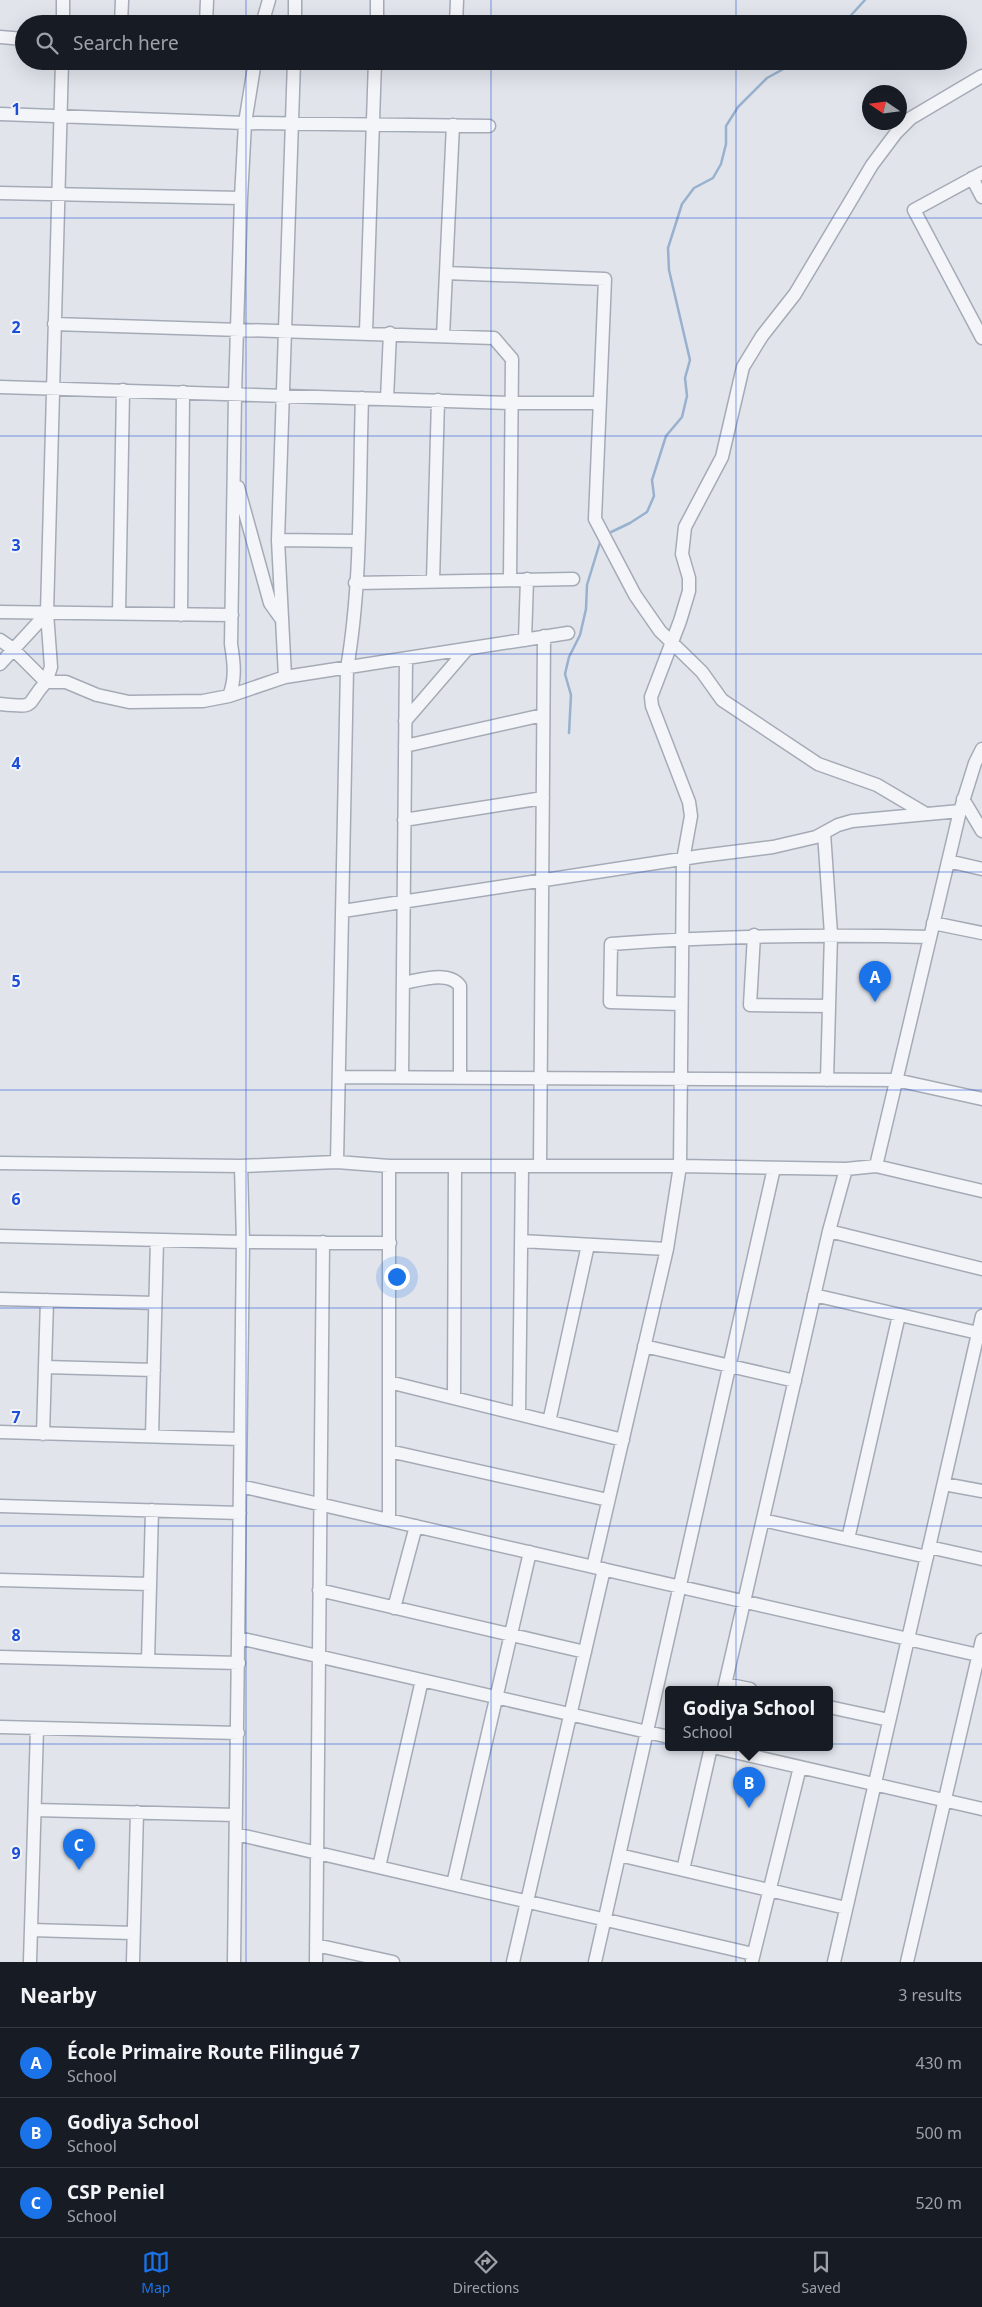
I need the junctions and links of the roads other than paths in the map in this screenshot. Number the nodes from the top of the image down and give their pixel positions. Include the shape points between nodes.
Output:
1 (63, 0) edge
2 (122, 0) edge
3 (207, 0) edge
4 (269, 0) edge
5 (295, 0) edge
6 (378, 0) edge
7 (457, 0) edge
8 (62, 15) edge
9 (121, 15) edge
10 (206, 15) edge
11 (265, 15) edge
12 (295, 15) edge
13 (377, 15) edge
14 (456, 15) edge
15 (0, 37) edge
16 (15, 38) edge
17 (62, 70) edge
18 (254, 70) edge
19 (294, 70) edge
20 (375, 70) edge
21 (982, 76) edge
22 (0, 114) edge
23 (60, 116) junction
24 (245, 123) junction
25 (293, 123) junction
26 (373, 124) junction
27 (453, 125) junction
28 (489, 126) dead end
29 (977, 175) edge
30 (0, 192) edge
31 (58, 194) junction
32 (982, 197) edge
33 (241, 198) junction
34 (446, 273) junction
35 (54, 324) junction
36 (237, 331) junction
37 (285, 332) junction
38 (366, 332) junction
39 (390, 333) junction
40 (443, 336) junction
41 (982, 338) edge
42 (0, 386) edge
43 (53, 388) junction
44 (123, 390) junction
45 (183, 392) junction
46 (235, 394) junction
47 (283, 396) junction
48 (362, 398) junction
49 (387, 399) junction
50 (438, 400) junction
51 (513, 403) junction
52 (599, 403) junction
53 (234, 473) junction
54 (278, 540) junction
55 (357, 541) junction
56 (527, 579) junction
57 (573, 579) dead end
58 (510, 580) junction
59 (433, 581) junction
60 (355, 583) junction
61 (0, 612) edge
62 (47, 613) junction
63 (119, 614) junction
64 (181, 615) junction
65 (232, 615) junction
66 (282, 620) junction
67 (568, 633) dead end
68 (544, 636) junction
69 (0, 640) edge
70 (525, 640) junction
71 (671, 642) junction
72 (13, 649) junction
73 (467, 649) junction
74 (406, 658) junction
75 (0, 664) edge
76 (346, 668) junction
77 (285, 677) junction
78 (46, 682) junction
79 (229, 696) junction
80 (0, 704) edge
81 (544, 715) junction
82 (405, 721) junction
83 (405, 746) junction
84 (982, 748) edge
85 (543, 798) junction
86 (961, 805) junction
87 (926, 814) junction
88 (404, 820) junction
89 (982, 831) edge
90 (824, 833) junction
91 (683, 860) junction
92 (948, 861) junction
93 (982, 869) edge
94 (543, 881) junction
95 (403, 902) junction
96 (343, 912) junction
97 (933, 922) junction
98 (982, 933) edge
99 (831, 934) junction
100 (754, 935) junction
101 (930, 937) junction
102 (682, 939) junction
103 (403, 983) junction
104 (681, 1004) junction
105 (829, 1006) junction
106 (339, 1077) junction
107 (402, 1077) junction
108 (460, 1078) junction
109 (541, 1078) junction
110 (680, 1079) junction
111 (827, 1080) junction
112 (896, 1080) junction
113 (982, 1099) edge
114 (337, 1162) junction
115 (0, 1163) edge
116 (241, 1166) junction
117 (389, 1166) junction
118 (455, 1166) junction
119 (540, 1166) junction
120 (680, 1166) junction
121 (876, 1166) junction
122 (522, 1167) junction
123 (774, 1168) junction
124 (846, 1169) junction
125 (982, 1191) edge
126 (829, 1231) junction
127 (0, 1236) edge
128 (157, 1240) junction
129 (521, 1241) junction
130 (243, 1242) junction
131 (323, 1242) junction
132 (390, 1243) junction
133 (588, 1245) junction
134 (667, 1249) junction
135 (982, 1269) edge
136 (814, 1295) junction
137 (0, 1299) edge
138 (47, 1300) junction
139 (155, 1303) junction
140 (899, 1315) junction
141 (982, 1316) edge
142 (978, 1333) junction
143 (644, 1346) junction
144 (730, 1366) junction
145 (45, 1367) junction
146 (154, 1370) junction
147 (795, 1381) junction
148 (389, 1382) junction
149 (454, 1398) junction
150 (519, 1414) junction
151 (548, 1422) junction
152 (0, 1432) edge
153 (43, 1434) junction
154 (152, 1436) junction
155 (240, 1438) junction
156 (622, 1440) junction
157 (389, 1451) junction
158 (944, 1484) junction
159 (240, 1486) junction
160 (982, 1491) edge
161 (608, 1500) junction
162 (322, 1504) junction
163 (0, 1506) edge
164 (152, 1510) junction
165 (240, 1513) junction
166 (389, 1520) junction
167 (763, 1520) junction
168 (416, 1526) junction
169 (848, 1539) junction
170 (530, 1552) junction
171 (928, 1552) junction
172 (982, 1559) edge
173 (598, 1568) junction
174 (0, 1580) edge
175 (150, 1584) junction
176 (680, 1587) junction
177 (319, 1590) junction
178 (744, 1602) junction
179 (394, 1608) junction
180 (512, 1635) junction
181 (239, 1638) junction
182 (908, 1639) junction
183 (982, 1640) edge
184 (585, 1652) junction
185 (318, 1656) junction
186 (980, 1656) edge
187 (0, 1657) edge
188 (148, 1661) junction
189 (239, 1663) junction
190 (422, 1680) junction
191 (725, 1686) edge
192 (498, 1697) junction
193 (833, 1708) edge
194 (570, 1714) junction
195 (889, 1720) junction
196 (0, 1727) edge
197 (37, 1728) junction
198 (647, 1732) junction
199 (238, 1733) junction
200 (665, 1736) edge
201 (711, 1751) edge
202 (730, 1751) edge
203 (800, 1767) junction
204 (875, 1784) junction
205 (945, 1800) junction
206 (982, 1809) edge
207 (35, 1810) junction
208 (137, 1812) junction
209 (236, 1815) junction
210 (236, 1834) junction
211 (317, 1853) junction
212 (619, 1855) junction
213 (379, 1867) junction
214 (683, 1870) junction
215 (453, 1884) junction
216 (768, 1890) junction
217 (527, 1902) junction
218 (846, 1908) junction
219 (604, 1920) junction
220 (31, 1930) junction
221 (133, 1932) junction
222 (316, 1945) junction
223 (752, 1958) edge
224 (30, 1962) edge
225 (132, 1962) edge
226 (234, 1962) edge
227 (316, 1962) edge
228 (393, 1962) edge
229 (513, 1962) edge
230 (595, 1962) edge
231 (834, 1962) edge
232 (907, 1962) edge

1 - 8 street
2 - 9 street
3 - 10 street
4 - 11 street
5 - 12 street
6 - 13 street
7 - 14 street
15 - 16 street
17 - 23 street
18 - 24 street
19 - 25 street
20 - 26 street
21 - 71 street via 911,118 896,133 872,165 795,294 746,361 722,456 685,527 682,554 689,590
22 - 23 street
23 - 24 street
23 - 31 street
24 - 25 street
24 - 33 street
25 - 26 street
25 - 37 street
26 - 27 street
26 - 38 street
27 - 28 street
27 - 34 street
29 - 32 street
29 - 41 street via 914,210
30 - 31 street
31 - 33 street
31 - 35 street
33 - 36 street
34 - 40 street
34 - 52 street via 605,279
35 - 36 street
35 - 43 street
36 - 37 street
36 - 46 street
37 - 38 street
37 - 47 street
38 - 39 street
39 - 40 street
39 - 49 street
40 - 51 street via 494,338 512,359
42 - 43 street
43 - 44 street
43 - 62 street
44 - 45 street
44 - 63 street
45 - 46 street
45 - 64 street
46 - 47 street
46 - 53 street
47 - 48 street
47 - 54 street
48 - 49 street
48 - 55 street
49 - 50 street
50 - 51 street
50 - 59 street
51 - 52 street
51 - 58 street
52 - 71 street via 595,519 635,595
53 - 65 street
53 - 66 street via 270,604
54 - 55 street
54 - 66 street
55 - 60 street
56 - 57 street
56 - 58 street
56 - 70 street
58 - 59 street
59 - 60 street
60 - 76 street
61 - 62 street
62 - 63 street
62 - 72 street
62 - 78 street via 51,667
63 - 64 street
64 - 65 street
65 - 79 street via 235,676
66 - 77 street
67 - 68 street
68 - 70 street
68 - 81 street
69 - 72 street
70 - 73 street
71 - 87 street via 702,672 722,700 818,764 877,785
71 - 91 street via 651,697 691,810
72 - 75 street
72 - 78 street
73 - 74 street
73 - 82 street
74 - 76 street
74 - 82 street
76 - 77 street
76 - 96 street
77 - 79 street
78 - 79 street via 66,682 97,695 129,702 203,701
78 - 80 street via 33,702 25,707
81 - 83 street
81 - 85 street
82 - 83 street
83 - 88 street
84 - 86 street
85 - 88 street
85 - 94 street
86 - 87 street
86 - 89 street
86 - 92 street
87 - 90 street via 852,821
88 - 95 street
90 - 91 street via 773,847
90 - 99 street
91 - 94 street
91 - 102 street
92 - 93 street
92 - 97 street
94 - 95 street
94 - 109 street
95 - 96 street
95 - 103 street
96 - 106 street
97 - 98 street
97 - 101 street
99 - 100 street
99 - 101 street
99 - 105 street
100 - 102 street
100 - 105 street via 750,1005
101 - 112 street
102 - 104 street
102 - 104 street via 611,944 610,1002
103 - 107 street
103 - 108 street via 448,977 460,986
104 - 110 street
105 - 111 street
106 - 107 street
106 - 114 street
107 - 108 street
108 - 109 street
109 - 110 street
109 - 119 street
110 - 111 street
110 - 120 street
111 - 112 street
112 - 113 street
112 - 121 street
114 - 116 street
114 - 117 street
115 - 116 street
116 - 130 street
117 - 118 street
117 - 132 street
118 - 122 street
118 - 149 street
119 - 120 street
119 - 122 street
120 - 123 street
120 - 134 street
121 - 124 street
121 - 125 street
122 - 129 street
123 - 124 street
123 - 144 street
124 - 126 street
126 - 135 street
126 - 136 street
127 - 128 street
128 - 130 street
128 - 139 street
129 - 133 street
129 - 150 street
130 - 131 street
130 - 155 street
131 - 132 street
131 - 162 street
132 - 148 street
133 - 134 street
133 - 151 street
134 - 143 street
136 - 140 street
136 - 147 street
137 - 138 street
138 - 139 street
138 - 145 street
139 - 146 street
140 - 142 street
140 - 169 street
141 - 142 street
142 - 158 street
143 - 144 street
143 - 156 street
144 - 147 street
144 - 176 street
145 - 146 street
145 - 153 street
146 - 154 street
147 - 167 street
148 - 149 street
148 - 157 street
149 - 150 street
150 - 151 street
151 - 156 street
152 - 153 street
153 - 154 street
154 - 155 street
155 - 159 street
156 - 161 street
157 - 161 street
157 - 166 street
158 - 160 street
158 - 171 street
159 - 162 street
159 - 165 street
161 - 173 street
162 - 166 street
162 - 177 street
163 - 164 street
164 - 165 street
164 - 175 street
165 - 181 street
166 - 168 street
167 - 169 street
167 - 178 street
168 - 170 street
168 - 179 street
169 - 171 street
170 - 173 street
170 - 180 street
171 - 172 street
171 - 182 street
173 - 176 street
173 - 184 street
174 - 175 street
175 - 188 street
176 - 178 street
176 - 198 street
177 - 179 street
177 - 185 street
178 - 182 street
178 - 191 street
179 - 180 street
180 - 184 street
180 - 192 street
181 - 185 street
181 - 189 street
182 - 186 street
182 - 195 street
183 - 186 street
184 - 194 street
185 - 190 street
185 - 211 street
186 - 205 street
187 - 188 street
188 - 189 street
189 - 199 street
190 - 192 street
190 - 213 street
192 - 194 street
192 - 215 street
193 - 195 street
194 - 198 street
194 - 217 street
195 - 204 street
196 - 197 street
197 - 199 street
197 - 207 street
198 - 200 street
198 - 212 street
199 - 209 street
201 - 214 street
202 - 203 street
203 - 204 street
203 - 216 street
204 - 205 street
204 - 218 street
205 - 206 street
205 - 232 street
207 - 208 street
207 - 220 street
208 - 209 street
208 - 221 street
209 - 210 street
210 - 211 street
210 - 226 street
211 - 213 street
211 - 222 street
212 - 214 street
212 - 219 street
213 - 215 street
214 - 216 street
215 - 217 street
216 - 218 street
216 - 223 street
217 - 219 street
217 - 229 street
218 - 231 street
219 - 223 street
219 - 230 street
220 - 221 street
220 - 224 street
221 - 225 street
222 - 227 street
222 - 228 street

